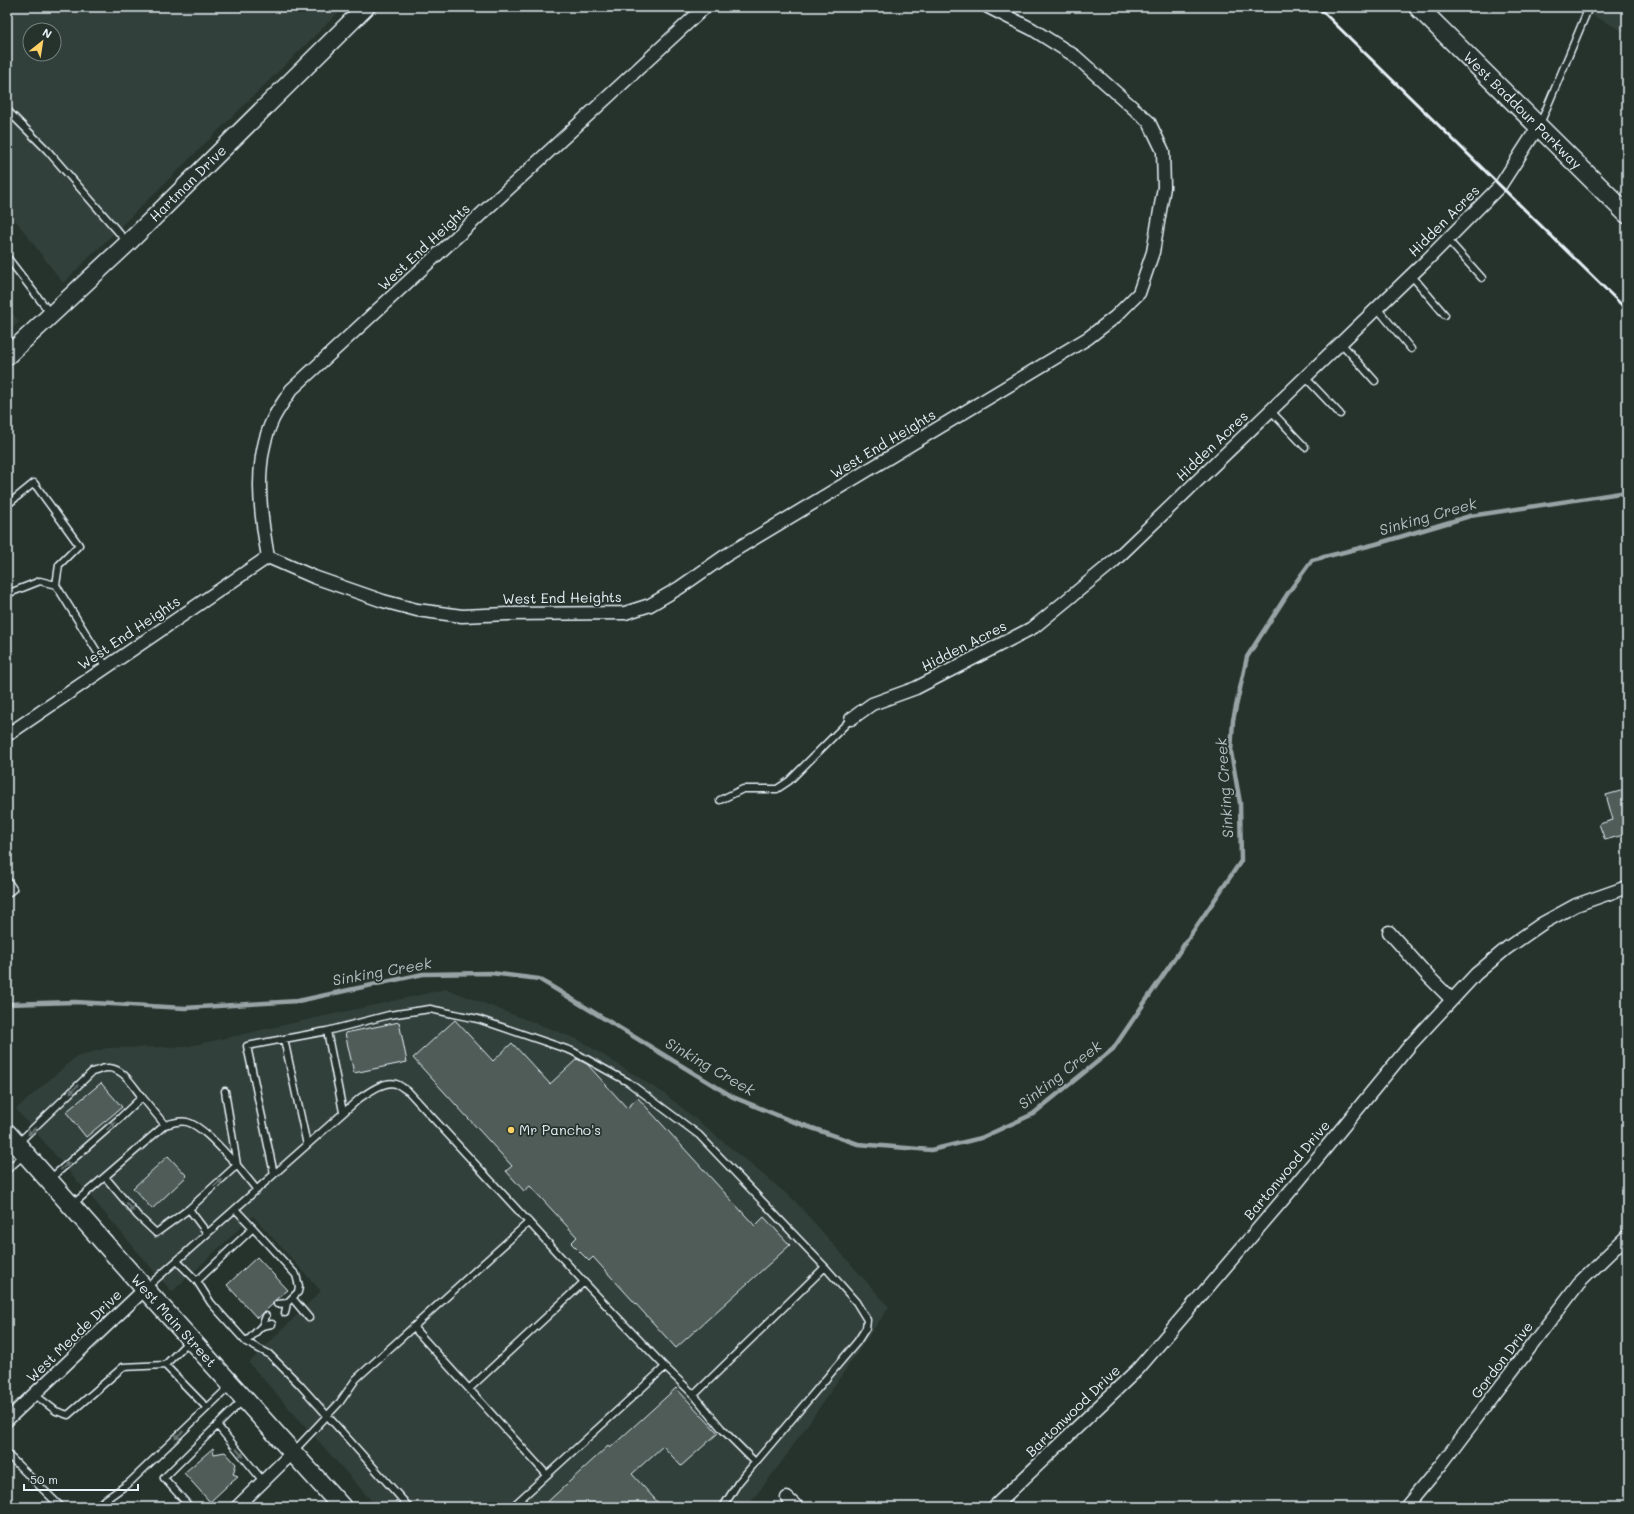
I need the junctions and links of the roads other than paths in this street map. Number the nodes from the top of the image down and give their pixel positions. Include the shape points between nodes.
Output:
1 (705, 7) edge
2 (988, 7) edge
3 (1418, 7) edge
4 (1588, 7) edge
5 (359, 11) edge
6 (7, 110) edge
7 (1538, 127) junction
8 (1627, 214) edge
9 (1447, 239) junction
10 (128, 243) junction
11 (7, 258) edge
12 (1411, 275) junction
13 (1482, 278) dead end
14 (1377, 308) junction
15 (52, 315) junction
16 (1445, 315) dead end
17 (1340, 342) junction
18 (10, 347) edge
19 (1411, 349) dead end
20 (1305, 377) junction
21 (1375, 381) dead end
22 (1270, 410) junction
23 (1340, 414) dead end
24 (1305, 447) dead end
25 (7, 505) edge
26 (268, 556) junction
27 (56, 585) junction
28 (7, 594) edge
29 (106, 666) junction
30 (852, 719) joint
31 (7, 733) edge
32 (720, 800) dead end
33 (7, 880) edge
34 (1627, 887) edge
35 (7, 894) edge
36 (1389, 932) dead end
37 (1452, 999) junction
38 (327, 1031) junction
39 (284, 1039) junction
40 (225, 1091) dead end
41 (142, 1097) junction
42 (344, 1112) junction
43 (165, 1125) junction
44 (16, 1144) edge
45 (307, 1145) junction
46 (237, 1166) junction
47 (7, 1170) edge
48 (274, 1174) junction
49 (105, 1177) junction
50 (49, 1180) junction
51 (257, 1190) junction
52 (71, 1206) junction
53 (190, 1209) junction
54 (235, 1209) junction
55 (529, 1222) junction
56 (253, 1228) junction
57 (207, 1233) junction
58 (1627, 1236) edge
59 (177, 1261) junction
60 (825, 1267) junction
61 (197, 1281) junction
62 (584, 1282) junction
63 (145, 1289) junction
64 (293, 1299) junction
65 (287, 1303) junction
66 (277, 1304) dead end
67 (285, 1313) dead end
68 (266, 1316) dead end
69 (309, 1318) dead end
70 (272, 1324) dead end
71 (262, 1326) junction
72 (413, 1327) junction
73 (190, 1339) junction
74 (246, 1342) junction
75 (165, 1364) junction
76 (665, 1367) junction
77 (231, 1385) junction
78 (469, 1389) junction
79 (34, 1394) junction
80 (694, 1395) junction
81 (244, 1399) junction
82 (207, 1408) junction
83 (327, 1415) junction
84 (7, 1420) edge
85 (217, 1425) junction
86 (292, 1453) junction
87 (7, 1454) edge
88 (754, 1462) junction
89 (547, 1475) junction
90 (263, 1481) junction
91 (787, 1498) dead end
92 (61, 1507) edge
93 (95, 1507) edge
94 (190, 1507) edge
95 (237, 1507) edge
96 (342, 1507) edge
97 (409, 1507) edge
98 (512, 1507) edge
99 (723, 1507) edge
100 (796, 1507) edge
101 (994, 1507) edge
102 (1406, 1507) edge

1 - 26 street, West End Heights via 291,390 273,420 265,444 260,479
2 - 26 street, West End Heights via 1032,29 1075,56 1149,122 1164,151 1164,187 1153,252 1139,293 1115,317 1088,338 725,556 679,588 650,605 625,613 462,616 418,610 383,601 314,577
3 - 7 main road, West Baddour Parkway
4 - 7 lane
5 - 10 main road, Hartman Drive
6 - 10 lane via 48,150
7 - 8 main road, West Baddour Parkway
7 - 9 street, Hidden Acres via 1500,186
9 - 12 street, Hidden Acres
9 - 13 lane
10 - 15 main road, Hartman Drive
11 - 15 lane
12 - 14 street, Hidden Acres
12 - 16 lane
14 - 17 street, Hidden Acres
14 - 19 lane
15 - 18 main road, Hartman Drive
17 - 20 street, Hidden Acres
17 - 21 lane
20 - 22 street, Hidden Acres
20 - 23 lane
22 - 24 lane
22 - 30 street, Hidden Acres via 1113,562 1034,627 916,688 872,704
25 - 27 lane via 34,483 79,545 59,565
26 - 29 street, West End Heights
27 - 28 lane via 40,581
27 - 29 lane
29 - 31 street, West End Heights
30 - 32 lane via 789,781 777,789 743,789
33 - 35 lane via 13,889
34 - 37 street, Bartonwood Drive via 1576,905 1544,923 1507,948
36 - 37 street
37 - 101 street, Bartonwood Drive via 1411,1044 1292,1189 1138,1369
38 - 39 lane
38 - 42 lane
38 - 60 lane via 389,1015 430,1009 478,1019 572,1051 628,1082 699,1135
39 - 45 lane
39 - 48 lane via 247,1046
40 - 46 lane
41 - 43 lane
41 -> 44 lane via 119,1070 107,1067 92,1072
50 -> 41 lane
42 - 45 lane
42 - 55 lane via 376,1088 396,1083 408,1091
43 - 46 lane via 186,1122 199,1128
43 - 49 lane
44 - 47 lane
44 - 50 main road, West Main Street
45 - 48 lane
46 - 51 lane
53 -> 46 lane
48 - 51 lane
49 - 52 lane
49 -> 53 lane via 156,1233
50 - 52 main road, West Main Street
51 - 54 lane
52 - 63 main road, West Main Street
53 - 57 lane
54 - 56 lane
54 - 57 lane
55 - 62 lane
55 - 72 lane
56 - 61 lane
56 - 64 lane via 296,1275 299,1286
57 - 59 lane
58 - 102 street, Gordon Drive via 1579,1283
59 - 61 lane
59 - 63 lane
60 - 80 lane
60 - 88 lane via 856,1302 867,1320 866,1328 857,1342
61 - 74 lane via 211,1303
62 - 76 lane
62 - 78 lane
63 - 73 main road, West Main Street
63 - 79 street, West Meade Drive
64 - 65 lane
64 - 69 lane
65 - 66 lane
65 - 67 lane
68 - 71 lane
70 - 71 lane
71 - 74 lane
72 - 78 lane
72 - 83 lane via 356,1379
73 - 75 lane
73 - 77 main road, West Main Street
74 - 83 lane via 269,1354
75 - 79 lane via 122,1367 68,1415 56,1411
75 - 82 lane
76 - 80 lane
76 - 89 lane
77 - 81 main road, West Main Street
77 - 82 lane
78 - 89 lane
79 - 84 street, West Meade Drive
80 - 88 lane
81 - 85 lane
81 - 86 main road, West Main Street
82 -> 93 lane via 129,1483
83 - 86 lane
83 - 97 lane
85 -> 90 lane
85 - 94 lane via 164,1478
86 - 90 street
86 - 96 main road, West Main Street
87 - 92 lane
88 - 99 lane
89 - 98 lane
90 - 95 street
91 - 100 street

